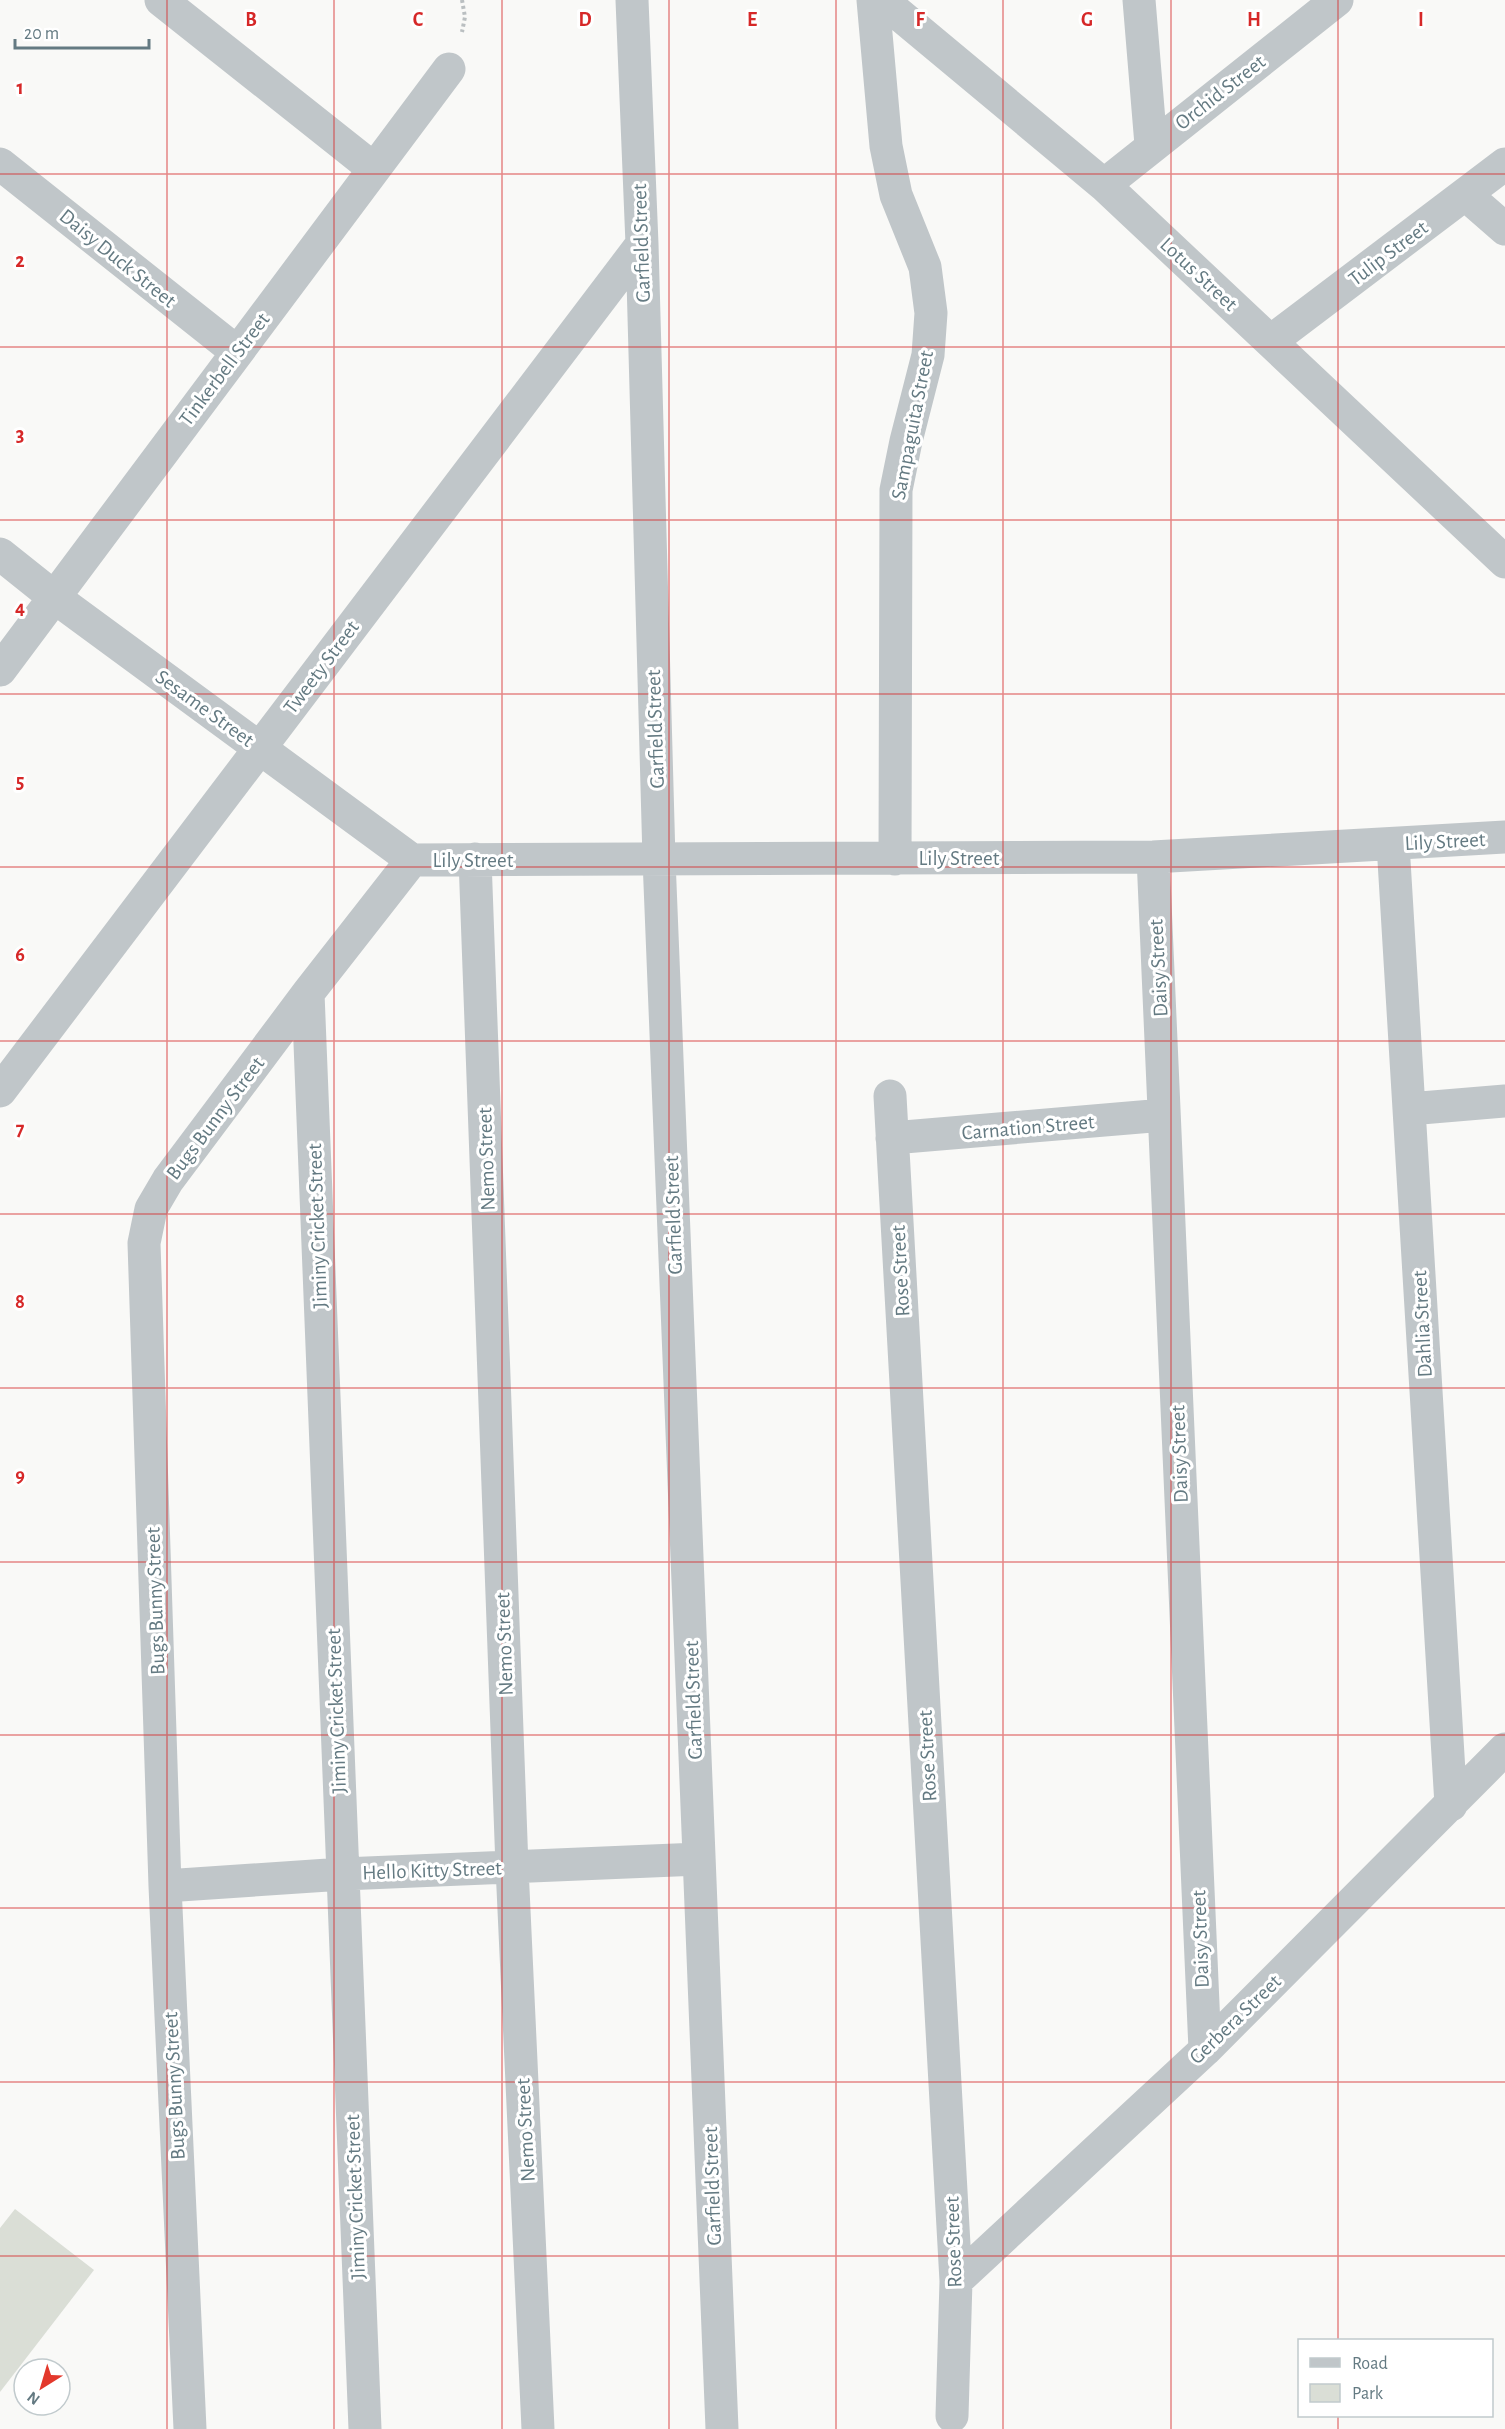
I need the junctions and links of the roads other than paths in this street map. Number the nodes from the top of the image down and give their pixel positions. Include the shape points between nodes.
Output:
1 (161, 0) edge
2 (632, 0) edge
3 (873, 0) edge
4 (882, 0) edge
5 (1139, 0) edge
6 (1336, 0) edge
7 (449, 69) dead end
8 (1152, 146) junction
9 (0, 164) edge
10 (1505, 164) edge
11 (374, 169) junction
12 (1104, 185) junction
13 (1466, 195) junction
14 (1505, 229) edge
15 (642, 244) junction
16 (1271, 341) junction
17 (237, 352) junction
18 (0, 554) edge
19 (1505, 562) edge
20 (54, 597) junction
21 (0, 670) edge
22 (260, 748) junction
23 (1505, 837) edge
24 (1393, 844) junction
25 (1153, 857) junction
26 (895, 858) junction
27 (475, 859) junction
28 (659, 859) junction
29 (412, 860) junction
30 (308, 993) junction
31 (0, 1090) edge
32 (890, 1096) dead end
33 (1505, 1101) edge
34 (1409, 1109) junction
35 (1164, 1115) junction
36 (892, 1138) junction
37 (1505, 1749) edge
38 (1451, 1805) junction
39 (699, 1859) junction
40 (512, 1867) junction
41 (343, 1874) junction
42 (165, 1886) junction
43 (1205, 2050) junction
44 (956, 2281) junction
45 (952, 2416) dead end
46 (190, 2429) edge
47 (364, 2429) edge
48 (538, 2429) edge
49 (722, 2429) edge

1 - 11 street
2 - 15 street, Garfield Street
3 - 26 street, Sampaguita Street via 886,146 896,195 925,267 931,313 928,355 896,490
4 - 12 street, Lotus Street
5 - 8 street
6 - 8 street, Orchid Street
7 - 11 street, Tinkerbell Street
8 - 12 street, Orchid Street
9 - 17 street, Daisy Duck Street
10 - 13 street, Tulip Street
11 - 17 street, Tinkerbell Street
12 - 16 street, Lotus Street
13 - 14 street
13 - 16 street, Tulip Street
15 - 22 street, Tweety Street
15 - 28 street, Garfield Street
16 - 19 street, Lotus Street
17 - 20 street, Tinkerbell Street
18 - 20 street, Sesame Street
20 - 21 street, Tinkerbell Street
20 - 22 street, Sesame Street
22 - 29 street, Sesame Street
22 - 31 street, Tweety Street
23 - 24 street, Lily Street
24 - 25 street, Lily Street
24 - 34 street, Dahlia Street
25 - 26 street, Lily Street
25 - 35 street, Daisy Street
26 - 28 street, Lily Street
27 - 28 street, Lily Street
27 - 29 street, Lily Street
27 - 40 street, Nemo Street
28 - 39 street, Garfield Street
29 - 30 street, Bugs Bunny Street
30 - 41 street, Jiminy Cricket Street
30 - 42 street, Bugs Bunny Street via 168,1180 147,1223 144,1255
32 - 36 street, Rose Street
33 - 34 street
34 - 38 street, Dahlia Street
35 - 36 street, Carnation Street
35 - 43 street, Daisy Street
36 - 44 street, Rose Street
37 - 38 street, Gerbera Street
38 - 43 street, Gerbera Street
39 - 40 street, Hello Kitty Street
39 - 49 street, Garfield Street
40 - 41 street, Hello Kitty Street
40 - 48 street, Nemo Street
41 - 42 street, Hello Kitty Street
41 - 47 street, Jiminy Cricket Street
42 - 46 street, Bugs Bunny Street
43 - 44 street, Gerbera Street
44 - 45 street, Rose Street

